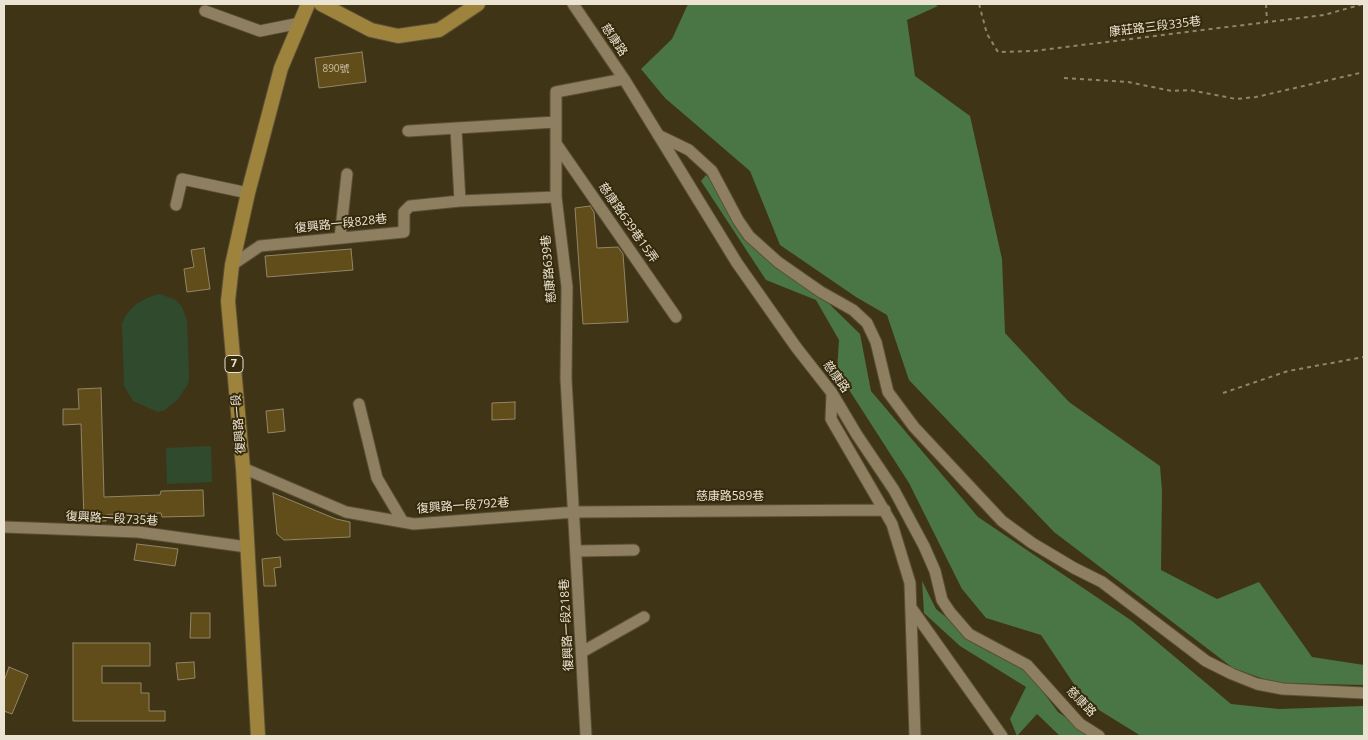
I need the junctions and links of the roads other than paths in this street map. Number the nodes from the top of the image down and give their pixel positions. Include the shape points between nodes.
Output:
1 (308, 4) edge
2 (322, 4) edge
3 (478, 4) edge
4 (573, 4) edge
5 (204, 11) dead end
6 (300, 23) junction
7 (624, 79) junction
8 (555, 122) junction
9 (456, 128) junction
10 (408, 131) dead end
11 (658, 135) junction
12 (557, 145) junction
13 (347, 174) dead end
14 (248, 194) junction
15 (556, 197) junction
16 (460, 201) junction
17 (176, 205) dead end
18 (340, 238) junction
19 (232, 266) junction
20 (676, 317) dead end
21 (832, 393) junction
22 (359, 404) dead end
23 (243, 468) junction
24 (884, 510) junction
25 (575, 512) junction
26 (402, 522) junction
27 (4, 527) edge
28 (247, 547) junction
29 (634, 550) dead end
30 (577, 551) junction
31 (912, 610) junction
32 (644, 617) dead end
33 (582, 652) junction
34 (1364, 693) edge
35 (258, 736) edge
36 (586, 736) edge
37 (915, 736) edge
38 (1002, 736) edge
39 (1099, 736) edge

1 - 6 main road, 復興路一段 / 7
2 - 3 main road via 372,30 398,36 439,30
4 - 7 street, 慈康路
5 - 6 street via 260,31
6 - 14 main road, 復興路一段 / 7 via 281,68
7 - 8 street, 慈康路639巷 via 556,92
7 - 11 street, 慈康路
8 - 9 street
8 - 12 street, 慈康路639巷
9 - 10 street
9 - 16 street
11 - 21 street, 慈康路 via 737,263
11 - 34 street via 689,150 712,171 738,220 778,262 853,310 867,323 876,342 888,392 914,427 1002,521 1032,543 1102,582 1206,661 1232,674 1257,684 1283,689
12 - 15 street, 慈康路639巷
12 - 20 street, 慈康路639巷15弄
13 - 18 street
14 - 17 street via 182,179
14 - 19 main road, 復興路一段 / 7
15 - 16 street, 復興路一段828巷
15 - 25 street, 慈康路639巷 via 566,288 566,379
16 - 18 street, 復興路一段828巷 via 410,206 404,212 404,232
18 - 19 street, 復興路一段828巷 via 260,246
19 - 23 main road, 復興路一段 / 7 via 228,301
21 - 24 street via 832,418
21 - 39 street, 慈康路 via 894,490 924,546 935,571 942,600 950,612 969,634 1027,665 1080,724
22 - 26 street via 377,478
23 - 26 street, 復興路一段792巷 via 346,512
23 - 28 main road, 復興路一段 / 7
24 - 25 street, 慈康路589巷
24 - 31 street via 892,524 910,583
25 - 26 street, 復興路一段792巷 via 414,524
25 - 30 street, 復興路一段218巷
27 - 28 street, 復興路一段735巷 via 138,532
28 - 35 main road, 復興路一段 / 7
29 - 30 street
30 - 33 street, 復興路一段218巷
31 - 37 street
31 - 38 street
32 - 33 street
33 - 36 street, 復興路一段218巷

